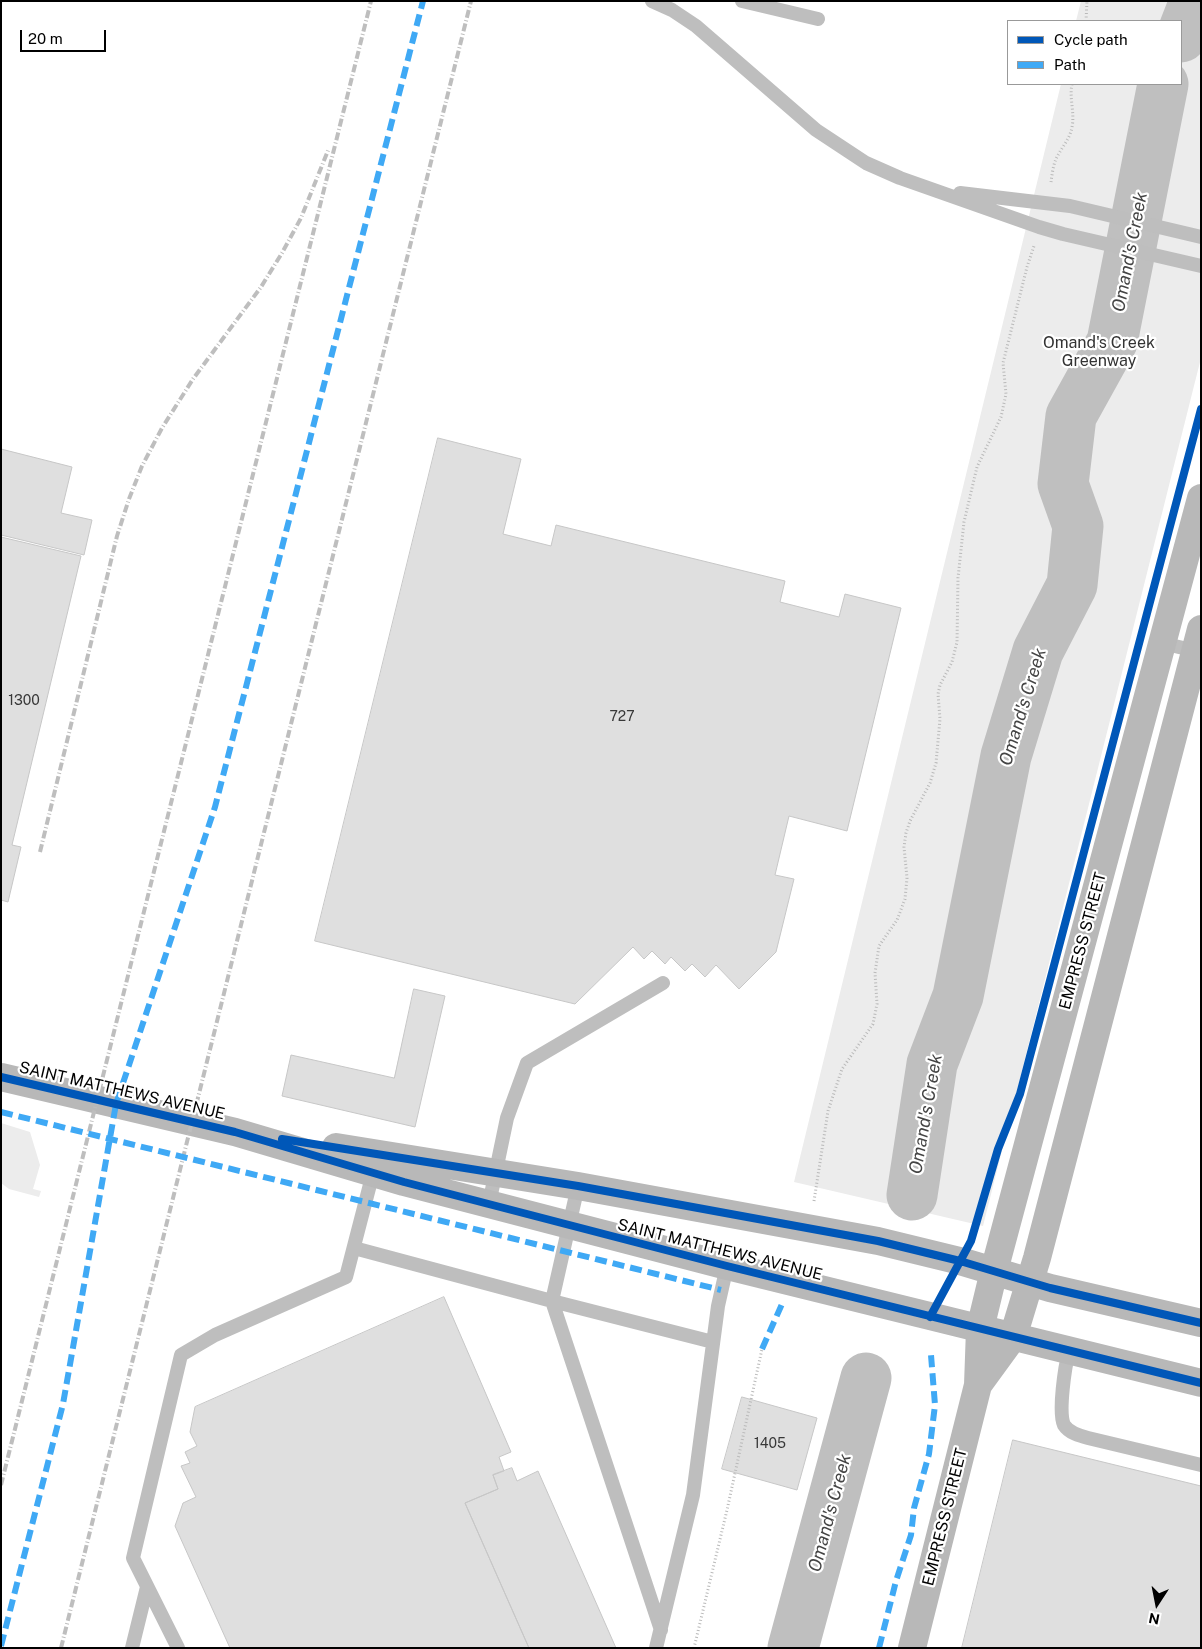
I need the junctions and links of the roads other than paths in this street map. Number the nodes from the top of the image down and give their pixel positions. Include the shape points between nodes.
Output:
1 (652, 1) edge
2 (742, 1) edge
3 (818, 19) dead end
4 (937, 190) junction
5 (1199, 236) edge
6 (1195, 265) edge
7 (1201, 498) edge
8 (1162, 643) junction
9 (1199, 644) edge
10 (663, 983) dead end
11 (1, 1076) edge
12 (376, 1163) junction
13 (497, 1173) junction
14 (578, 1186) junction
15 (489, 1204) junction
16 (569, 1225) junction
17 (354, 1248) junction
18 (727, 1266) junction
19 (994, 1271) junction
20 (1030, 1282) junction
21 (552, 1302) junction
22 (1201, 1324) edge
23 (980, 1330) junction
24 (1013, 1337) junction
25 (713, 1342) junction
26 (1069, 1351) junction
27 (1201, 1383) edge
28 (978, 1385) junction
29 (1201, 1465) edge
30 (147, 1587) junction
31 (661, 1630) junction
32 (132, 1648) edge
33 (178, 1648) edge
34 (656, 1648) edge
35 (912, 1648) edge

1 - 4 lane via 672,10 706,34 839,146 866,163
2 - 3 lane
4 - 5 lane via 1070,206
4 - 6 lane via 1063,234
7 - 8 main road, EMPRESS STREET
8 - 9 lane
8 - 19 main road, EMPRESS STREET
9 - 20 main road, EMPRESS STREET
10 - 13 lane via 527,1063 507,1118
11 - 12 main road, SAINT MATTHEWS AVENUE
12 - 13 main road, SAINT MATTHEWS AVENUE
12 - 15 main road, SAINT MATTHEWS AVENUE
12 - 17 lane
13 - 14 main road, SAINT MATTHEWS AVENUE
13 - 15 lane
14 - 16 lane
14 - 19 main road, SAINT MATTHEWS AVENUE via 878,1241
15 - 16 main road, SAINT MATTHEWS AVENUE
16 - 18 main road, SAINT MATTHEWS AVENUE
16 - 21 lane
17 - 21 lane
17 - 30 lane via 346,1277 215,1335 181,1355 133,1558
18 - 23 main road, SAINT MATTHEWS AVENUE
18 - 25 lane
19 - 20 main road, SAINT MATTHEWS AVENUE
19 - 23 main road, EMPRESS STREET
20 - 22 main road, SAINT MATTHEWS AVENUE
20 - 24 main road, EMPRESS STREET
21 - 25 lane
21 - 31 lane
23 - 24 main road, SAINT MATTHEWS AVENUE
23 - 28 main road, EMPRESS STREET
24 - 26 main road, SAINT MATTHEWS AVENUE
24 - 28 main road, EMPRESS STREET
25 - 31 lane via 693,1495
26 - 27 main road, SAINT MATTHEWS AVENUE
26 - 29 lane via 1064,1371 1064,1426 1088,1438
28 - 35 main road, EMPRESS STREET
30 - 32 lane
30 - 33 lane
31 - 34 lane

